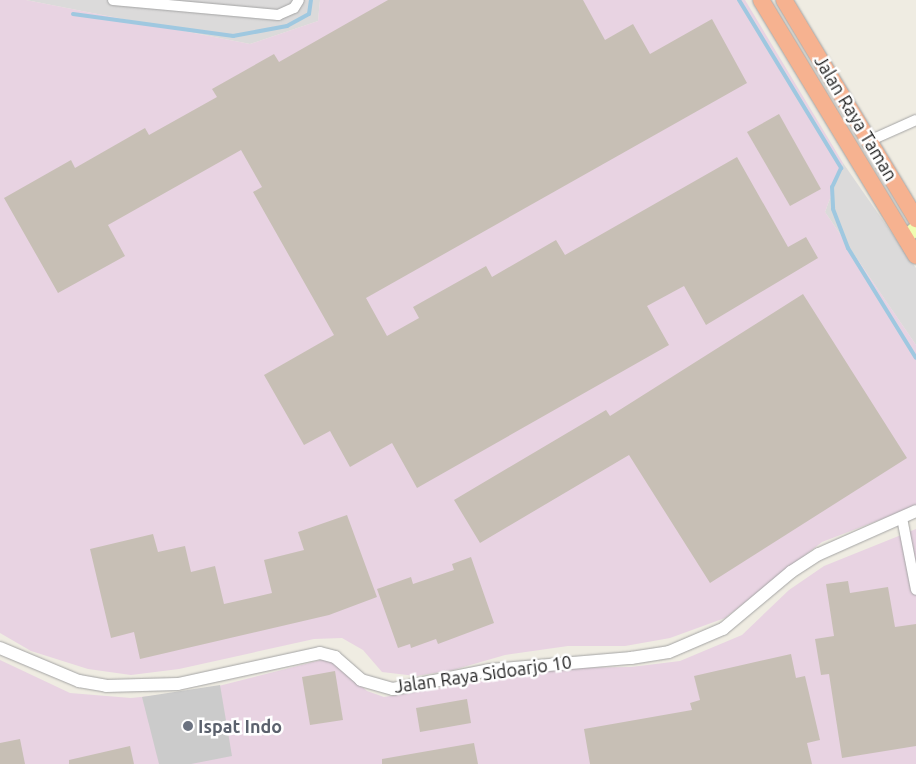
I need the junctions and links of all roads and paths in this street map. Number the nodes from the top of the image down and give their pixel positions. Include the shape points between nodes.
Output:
1 (113, 0) edge
2 (299, 0) edge
3 (761, 0) edge
4 (784, 0) edge
5 (916, 120) edge
6 (869, 142) junction
7 (916, 219) edge
8 (910, 233) edge
9 (916, 256) edge
10 (916, 511) edge
11 (902, 518) junction
12 (916, 590) edge
13 (0, 648) edge

1 - 2 street via 278,15 294,8
3 - 8 highway, Jalan Raya Taman via 854,155
4 - 6 highway, Jalan Raya Taman
5 - 6 street
6 - 7 highway, Jalan Raya Taman
8 - 9 highway, Jalan Raya Taman
10 - 11 street, Jalan Raya Sidoarjo 10
11 - 12 street
11 - 13 street, Jalan Raya Sidoarjo 10 via 819,554 791,572 723,629 669,652 630,658 490,670 393,689 361,680 335,657 320,653 178,684 106,686 71,678

